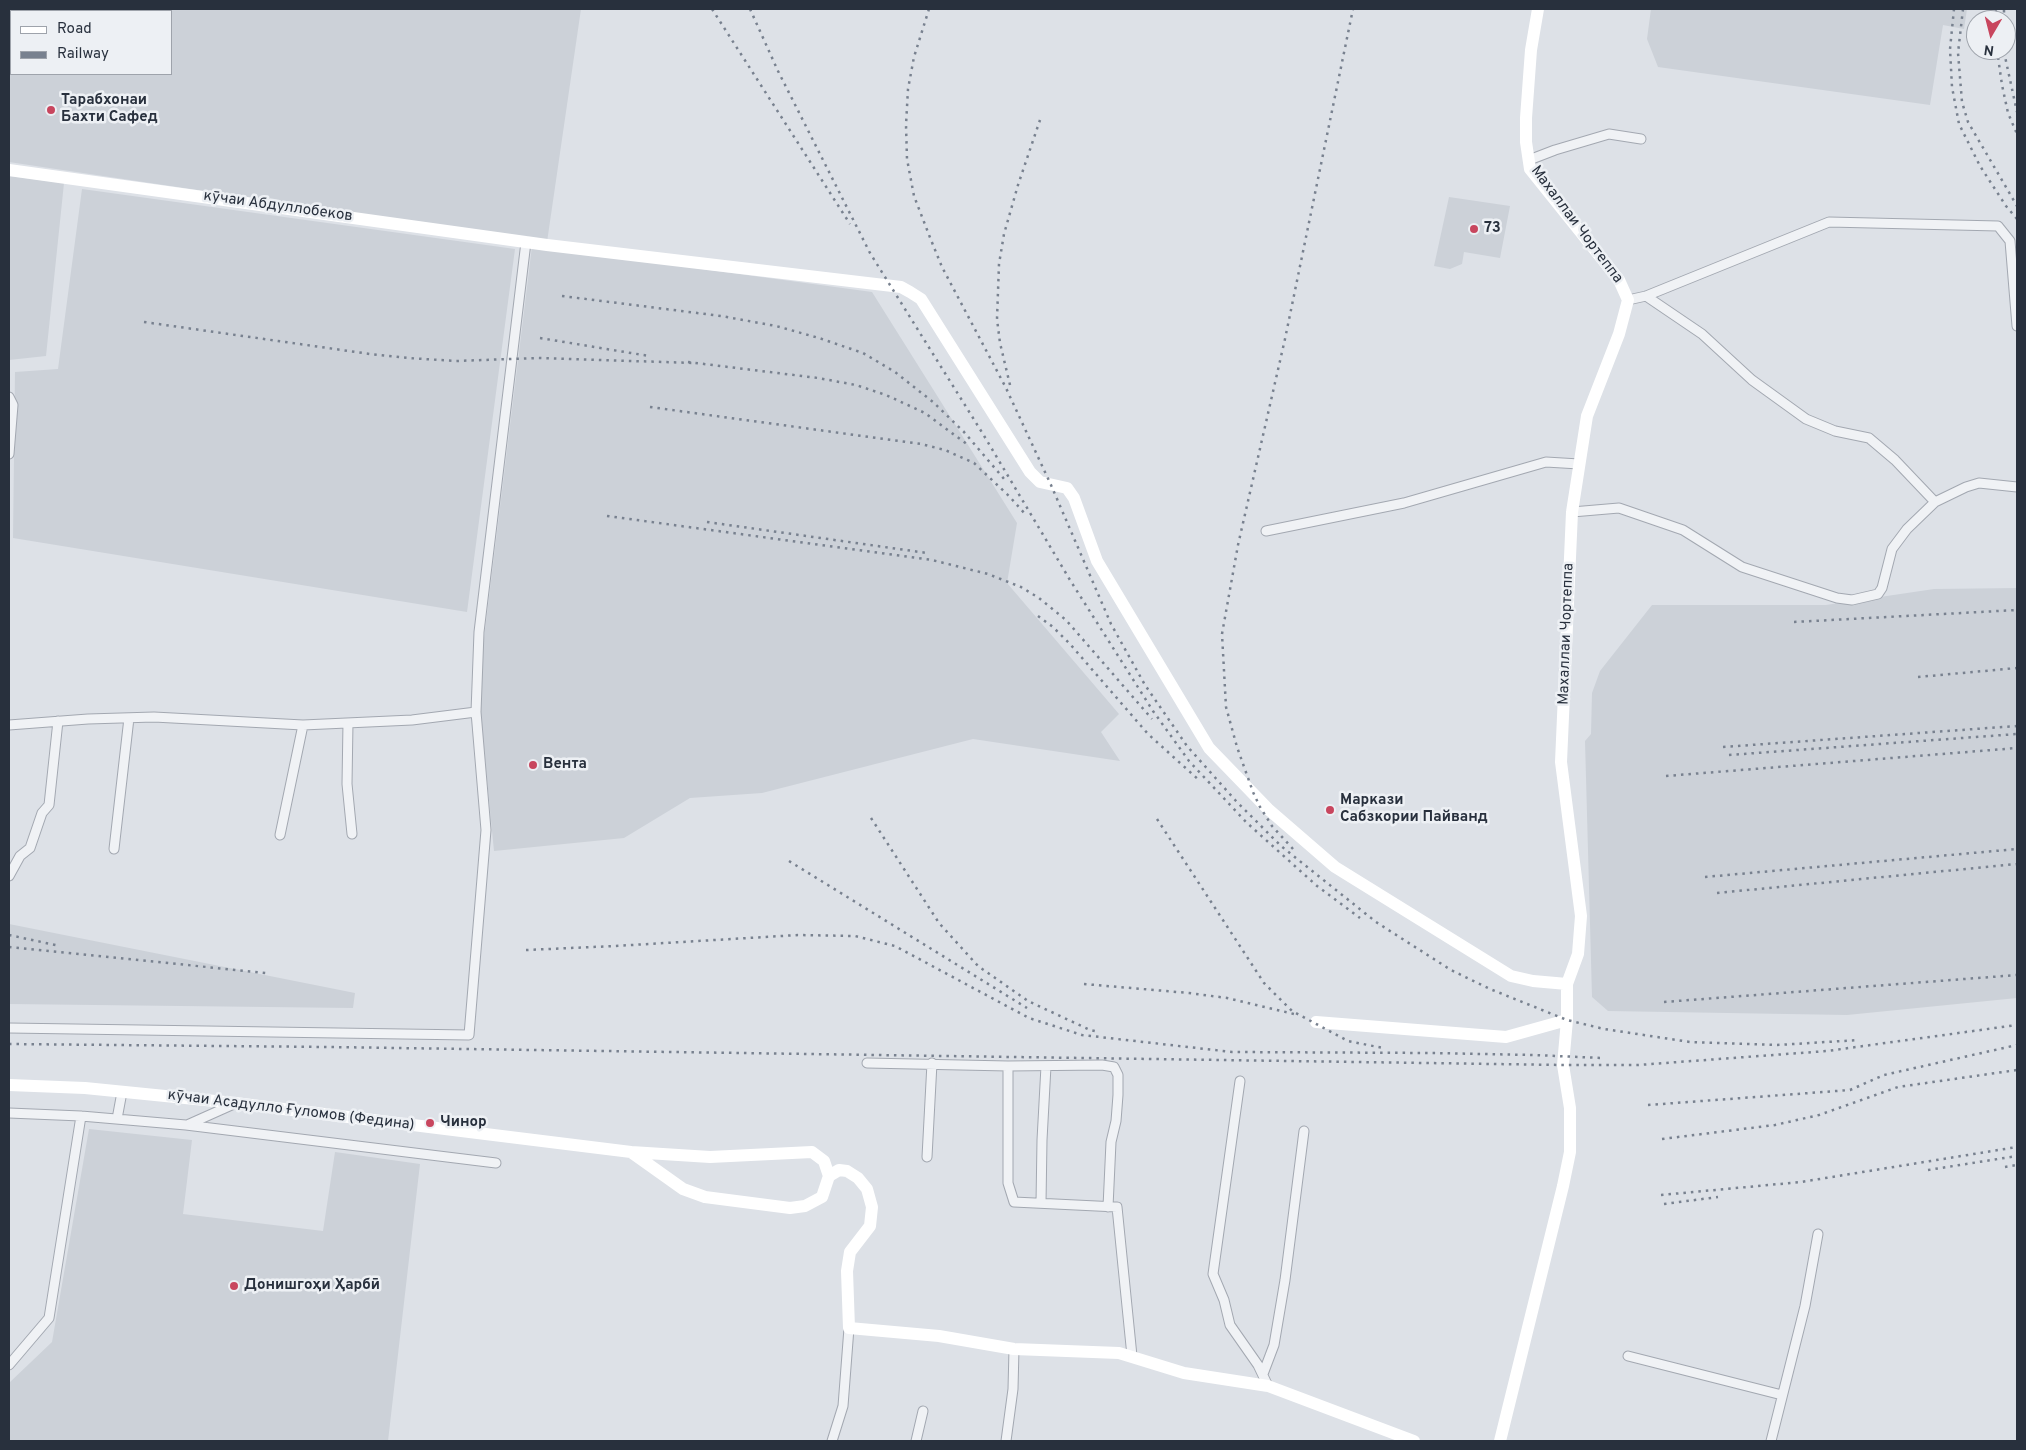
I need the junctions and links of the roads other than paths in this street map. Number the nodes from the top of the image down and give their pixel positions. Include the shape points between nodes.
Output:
1 (1538, 9) edge
2 (1641, 139) dead end
3 (1529, 160) junction
4 (9, 170) edge
5 (526, 242) junction
6 (1646, 296) junction
7 (1628, 300) junction
8 (2017, 326) edge
9 (9, 397) edge
10 (9, 454) edge
11 (1578, 464) junction
12 (2017, 487) edge
13 (1935, 502) junction
14 (1572, 512) junction
15 (1266, 531) dead end
16 (476, 712) junction
17 (129, 718) junction
18 (58, 721) junction
19 (348, 723) junction
20 (9, 725) edge
21 (304, 725) junction
22 (352, 834) dead end
23 (280, 835) dead end
24 (114, 849) dead end
25 (9, 876) edge
26 (1567, 984) junction
27 (1567, 1020) junction
28 (1316, 1022) dead end
29 (9, 1028) edge
30 (867, 1063) dead end
31 (932, 1063) junction
32 (1008, 1066) junction
33 (1046, 1066) junction
34 (1240, 1081) dead end
35 (9, 1085) edge
36 (122, 1092) junction
37 (235, 1103) junction
38 (9, 1113) edge
39 (81, 1116) junction
40 (117, 1119) junction
41 (186, 1125) junction
42 (1304, 1132) dead end
43 (631, 1152) junction
44 (927, 1158) dead end
45 (496, 1163) dead end
46 (829, 1176) junction
47 (1041, 1203) junction
48 (1108, 1206) junction
49 (1818, 1234) dead end
50 (849, 1328) junction
51 (1014, 1349) junction
52 (1132, 1356) junction
53 (1628, 1356) dead end
54 (9, 1365) edge
55 (1266, 1380) junction
56 (1782, 1395) junction
57 (923, 1411) dead end
58 (832, 1441) edge
59 (916, 1441) edge
60 (1006, 1441) edge
61 (1414, 1441) edge
62 (1500, 1441) edge
63 (1771, 1441) edge

1 - 3 street, Махаллаи Чортеппа via 1526,118
2 - 3 street via 1609,134
3 - 7 street, Махаллаи Чортеппа via 1530,169 1619,280
4 - 5 street, кӯчаи Абдуллобеков
5 - 16 street via 479,632
5 - 26 street, кӯчаи Абдуллобеков via 900,287 921,299 1030,472 1040,482 1067,488 1074,498 1098,561 1209,748 1268,809 1335,867 1511,976
6 - 7 street
6 - 8 street via 1829,222 1998,226 2010,241
6 - 13 street via 1702,334 1752,380 1806,418 1835,431 1869,438
7 - 11 street, Махаллаи Чортеппа via 1619,334 1587,416
9 - 10 street via 13,405
11 - 14 street, Махаллаи Чортеппа
11 - 15 street via 1546,462 1404,503
12 - 13 street via 1979,483
13 - 14 street via 1892,549 1878,594 1852,600 1742,567 1684,530 1619,508
14 - 26 street, Махаллаи Чортеппа via 1561,762 1581,916 1578,954
16 - 19 street
16 - 29 street via 486,830 469,1035
17 - 18 street
17 - 21 street
17 - 24 street
18 - 20 street
18 - 25 street via 49,806 42,813 30,848 20,856
19 - 21 street
19 - 22 street via 347,784
21 - 23 street
26 - 27 street
27 - 28 street via 1506,1037
27 - 62 street via 1563,1065 1570,1108 1570,1152
30 - 31 street
31 - 32 street
31 - 44 street
32 - 33 street
32 - 47 street via 1008,1183 1014,1202
33 - 47 street
33 - 48 street via 1114,1066 1118,1075
34 - 55 street via 1213,1274 1230,1325
35 - 36 street, кӯчаи Асадулло Ғуломов (Федина)
36 - 37 street, кӯчаи Асадулло Ғуломов (Федина)
36 - 40 street
37 - 41 street
37 - 43 street, кӯчаи Асадулло Ғуломов (Федина)
38 - 39 street
39 - 40 street
39 - 54 street via 49,1318
40 - 41 street
41 - 45 street
42 - 55 street via 1285,1280
43 - 46 street, кӯчаи Асадулло Ғуломов (Федина) via 710,1157 812,1152 824,1161
43 - 46 street, кӯчаи Асадулло Ғуломов (Федина) via 683,1189 705,1197 790,1208 805,1206 822,1197
46 - 50 street via 839,1170 858,1178 867,1189 872,1207 870,1226 850,1252 847,1272
47 - 48 street
48 - 52 street via 1117,1207
49 - 56 street via 1805,1306
50 - 51 street via 939,1336
50 - 58 street via 843,1406
51 - 52 street
51 - 60 street
52 - 55 street via 1184,1373
53 - 56 street
55 - 61 street
56 - 63 street
57 - 59 street

